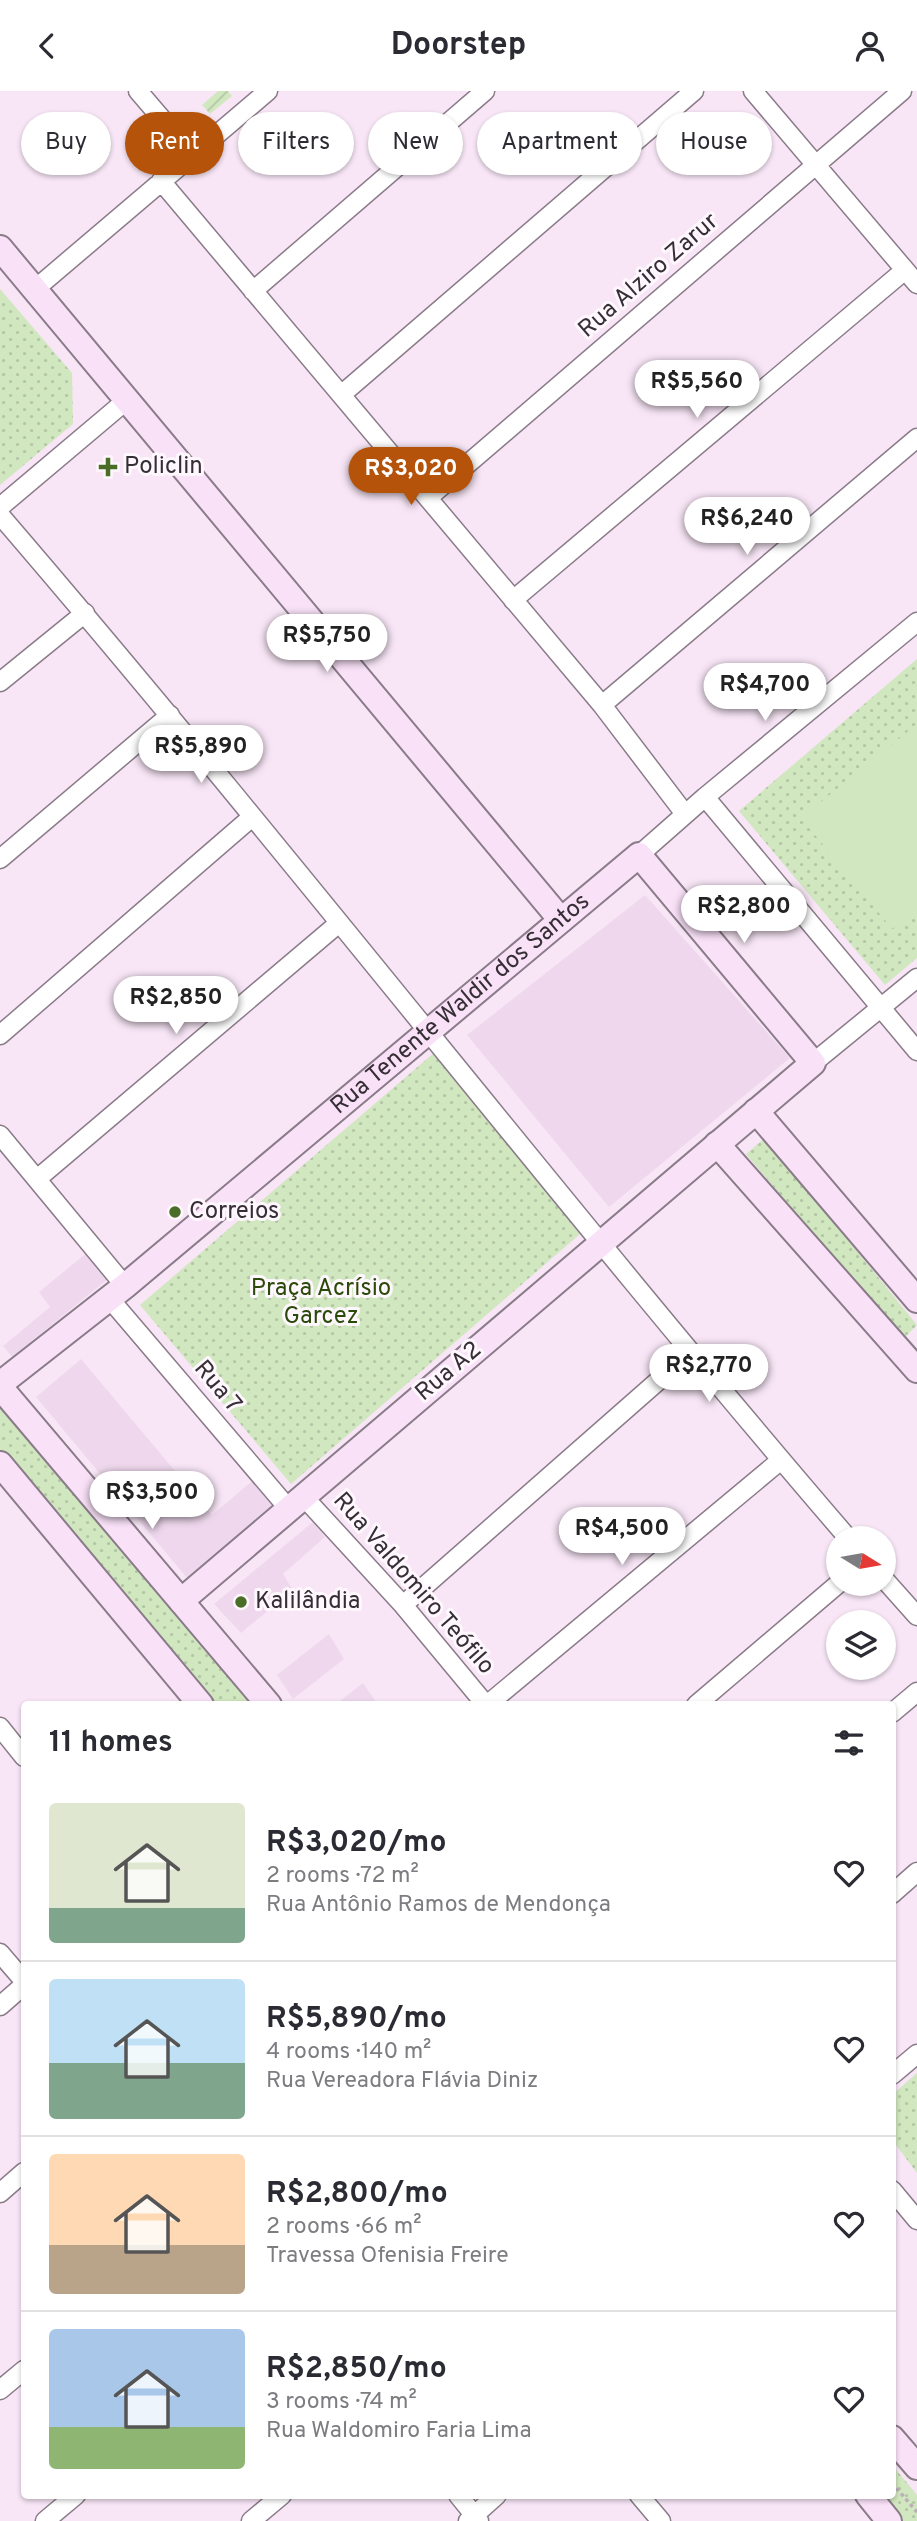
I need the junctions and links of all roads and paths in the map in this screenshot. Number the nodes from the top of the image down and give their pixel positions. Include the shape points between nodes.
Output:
1 (138, 91) edge
2 (268, 91) edge
3 (485, 91) edge
4 (694, 91) edge
5 (753, 91) edge
6 (902, 91) edge
7 (156, 112) edge
8 (224, 128) edge
9 (816, 165) junction
10 (168, 175) edge
11 (161, 181) junction
12 (0, 248) edge
13 (905, 270) junction
14 (917, 284) edge
15 (34, 290) junction
16 (253, 291) junction
17 (341, 395) junction
18 (128, 399) junction
19 (917, 438) edge
20 (428, 498) junction
21 (0, 507) edge
22 (0, 515) edge
23 (513, 600) junction
24 (85, 613) junction
25 (917, 622) edge
26 (0, 682) edge
27 (603, 705) junction
28 (170, 715) junction
29 (705, 797) junction
30 (685, 814) junction
31 (252, 817) junction
32 (639, 855) junction
33 (0, 859) edge
34 (561, 921) junction
35 (339, 923) junction
36 (917, 978) edge
37 (880, 1008) junction
38 (430, 1031) junction
39 (0, 1035) edge
40 (917, 1051) edge
41 (813, 1063) junction
42 (756, 1111) junction
43 (0, 1135) edge
44 (717, 1144) junction
45 (37, 1179) junction
46 (602, 1243) junction
47 (117, 1292) junction
48 (917, 1300) edge
49 (691, 1352) junction
50 (913, 1359) edge
51 (0, 1386) edge
52 (781, 1460) junction
53 (0, 1464) edge
54 (295, 1502) junction
55 (838, 1526) edge
56 (896, 1592) edge
57 (826, 1594) edge
58 (181, 1601) junction
59 (403, 1605) junction
60 (917, 1616) edge
61 (917, 1692) edge
62 (198, 1701) edge
63 (266, 1701) edge
64 (484, 1701) edge
65 (492, 1701) edge
66 (701, 1701) edge
67 (896, 1710) edge
68 (0, 1727) edge
69 (21, 1753) edge
70 (917, 1872) edge
71 (896, 1890) edge
72 (0, 1953) edge
73 (21, 1979) edge
74 (21, 1986) edge
75 (0, 2006) edge
76 (917, 2054) edge
77 (896, 2071) edge
78 (21, 2175) edge
79 (0, 2193) edge
80 (896, 2195) edge
81 (917, 2220) edge
82 (21, 2372) edge
83 (0, 2390) edge
84 (896, 2443) edge
85 (917, 2467) edge
86 (896, 2488) edge
87 (71, 2499) edge
88 (277, 2499) edge
89 (461, 2499) edge
90 (493, 2499) edge
91 (642, 2499) edge
92 (871, 2499) edge
93 (917, 2512) edge
94 (474, 2519) edge
95 (46, 2521) edge
96 (251, 2521) edge
97 (661, 2521) edge
98 (889, 2521) edge

1 - 7 street
2 - 8 street
3 - 16 street
4 - 17 street
5 - 9 street
6 - 9 street, Rua Alziro Zarur
9 - 13 street
9 - 20 street, Rua Alziro Zarur
10 - 11 street
11 - 15 street
11 - 16 street
12 - 15 street
13 - 14 street
13 - 23 street
15 - 18 street
16 - 17 street
17 - 20 street
18 - 21 street
18 - 34 street
19 - 27 street
20 - 23 street
22 - 24 street
23 - 27 street
24 - 26 street
24 - 28 street
25 - 29 street, Rua Tenente Waldir dos Santos
27 - 30 street
28 - 31 street
28 - 33 street
29 - 30 street, Rua Tenente Waldir dos Santos
29 - 37 street
30 - 32 street, Rua Tenente Waldir dos Santos
31 - 35 street
31 - 39 street
32 - 34 street, Rua Tenente Waldir dos Santos
32 - 41 street
34 - 38 street, Rua Tenente Waldir dos Santos
35 - 38 street
35 - 45 street
36 - 37 street
37 - 40 street
37 - 41 street
38 - 46 street
38 - 47 street, Rua Tenente Waldir dos Santos
41 - 42 street, Rua A2
42 - 44 street, Rua A2
42 - 48 street
43 - 45 street, Rua 7
44 - 46 street, Rua A2
44 - 50 street
45 - 47 street, Rua 7
46 - 49 street
46 - 54 street, Rua A2
47 - 51 street, Rua Tenente Waldir dos Santos
47 - 54 street, Rua 7
49 - 52 street
49 - 59 street
51 - 58 street
52 - 55 street
52 - 65 street
53 - 62 street
54 - 58 street, Rua A2
54 - 59 street, Rua Valdomiro Teófilo
56 - 60 street
57 - 66 street
58 - 63 street
59 - 64 street, Rua Valdomiro Teófilo
61 - 67 street
68 - 69 street
70 - 71 street
72 - 73 street
74 - 75 street
76 - 77 street
78 - 79 street
80 - 81 street
82 - 83 street
84 - 85 street
86 - 93 path
87 - 95 street
88 - 96 street
89 - 94 street
90 - 94 street
91 - 97 street
92 - 98 street

